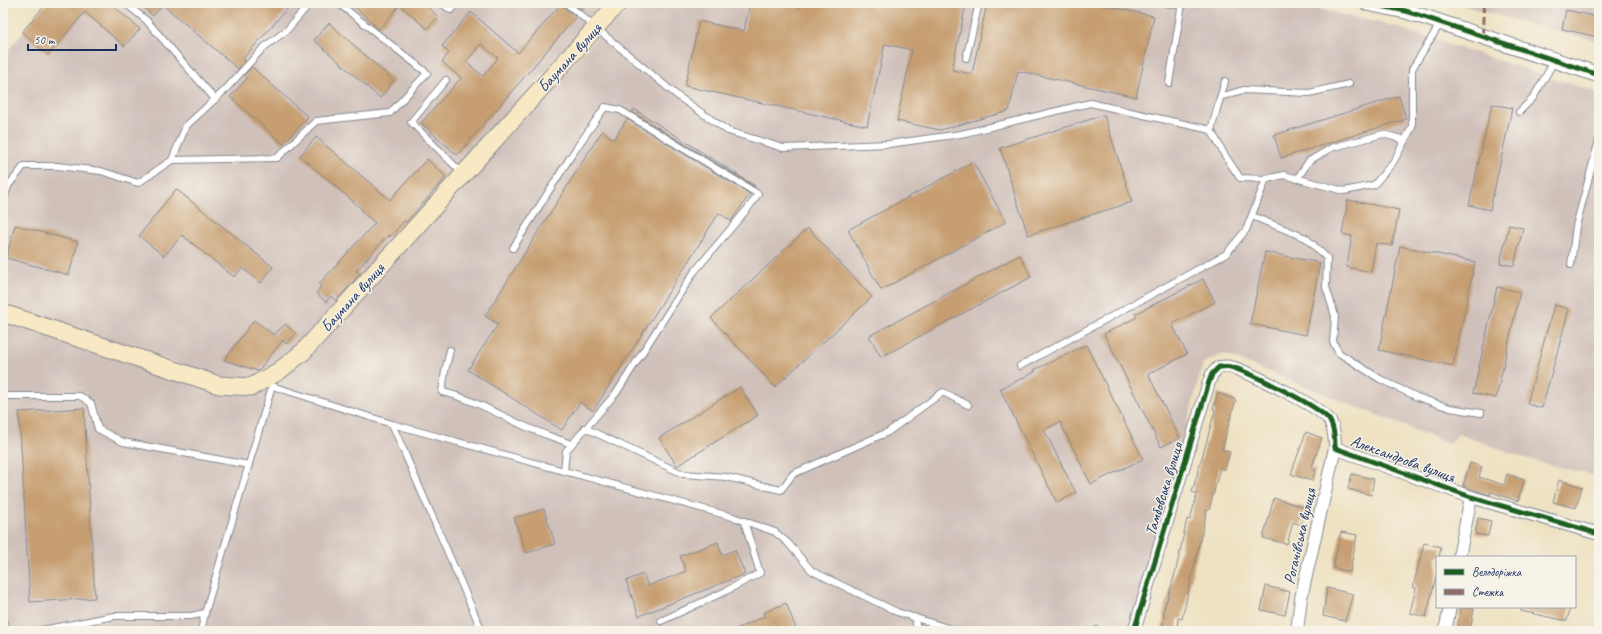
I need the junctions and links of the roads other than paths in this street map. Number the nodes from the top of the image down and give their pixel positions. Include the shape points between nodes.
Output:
1 (125, 3) edge
2 (310, 3) edge
3 (338, 3) edge
4 (441, 3) edge
5 (458, 3) edge
6 (566, 3) edge
7 (618, 3) edge
8 (979, 3) edge
9 (1166, 3) edge
10 (1367, 3) edge
11 (1182, 5) edge
12 (1441, 22) junction
13 (595, 28) junction
14 (966, 58) dead end
15 (1555, 60) junction
16 (1599, 75) edge
17 (446, 80) dead end
18 (1225, 80) dead end
19 (1169, 83) dead end
20 (1349, 84) dead end
21 (1220, 97) junction
22 (215, 99) junction
23 (1519, 112) dead end
24 (1211, 130) junction
25 (1405, 140) junction
26 (1599, 140) edge
27 (172, 160) junction
28 (463, 174) junction
29 (1266, 179) junction
30 (1297, 179) junction
31 (3, 202) edge
32 (1252, 216) junction
33 (513, 248) dead end
34 (1571, 265) dead end
35 (3, 313) edge
36 (450, 350) dead end
37 (1020, 366) dead end
38 (1229, 367) joint
39 (269, 382) junction
40 (3, 396) edge
41 (968, 405) dead end
42 (1481, 413) dead end
43 (392, 424) junction
44 (585, 428) junction
45 (571, 444) junction
46 (1335, 448) junction
47 (249, 465) junction
48 (564, 471) junction
49 (1471, 497) junction
50 (744, 521) junction
51 (1599, 534) edge
52 (1459, 556) edge
53 (1450, 608) edge
54 (205, 612) junction
55 (914, 617) junction
56 (661, 621) dead end
57 (3, 622) edge
58 (9, 631) edge
59 (37, 631) edge
60 (201, 631) edge
61 (482, 631) edge
62 (918, 631) edge
63 (957, 631) edge
64 (1134, 631) edge
65 (1297, 631) edge
66 (1445, 631) edge

1 - 22 lane via 146,20
2 - 22 lane via 287,30 264,48
3 - 27 lane via 427,73 390,113 316,121 277,158
4 - 5 lane via 451,10
6 - 13 lane
7 - 13 main road, Баумана вулиця
8 - 14 lane
9 - 11 lane
10 - 12 street
11 - 19 lane
12 - 15 street
12 - 25 lane via 1412,69 1412,127
13 - 24 lane via 679,97 728,130 783,148 889,144 961,134 1090,103
13 - 28 main road, Баумана вулиця
15 - 16 street
15 - 23 lane via 1533,98
17 - 28 lane via 411,122
18 - 21 lane
20 - 21 lane via 1309,94 1243,90
21 - 24 lane
22 - 27 lane via 186,126
24 - 29 lane via 1240,178
25 - 30 lane via 1383,134 1331,148 1309,161
25 - 30 lane via 1394,161 1374,184 1344,191
26 - 34 lane via 1576,226
27 - 31 lane via 138,183 101,171 57,166 24,166 8,186
28 - 39 main road, Баумана вулиця via 303,352
29 - 30 lane via 1284,175
29 - 32 lane
32 - 37 lane via 1246,230 1226,254
32 - 42 lane via 1306,238 1327,258 1326,287 1335,316 1333,342 1339,353 1380,379 1417,397 1450,408
33 - 44 lane via 605,107 620,110 758,194 694,272 617,392
35 - 39 main road, Баумана вулиця via 219,385 251,387
36 - 45 lane via 442,392
38 - 46 street, Александрова вулиця via 1305,402 1324,414 1330,421
38 - 64 street, Тамбовська вулиця via 1218,367 1209,382
39 - 43 lane
39 - 47 lane
40 - 47 lane via 80,396 91,403 98,430 123,442
41 - 44 lane via 943,392 888,432 793,474 781,490 726,477 683,474
43 - 48 lane
43 - 61 lane
44 - 45 lane
45 - 48 lane via 566,451
46 - 49 street, Александрова вулиця
46 - 65 street, Рогачівська вулиця via 1301,598
47 - 54 lane
48 - 50 lane
49 - 51 street, Александрова вулиця
49 - 52 street
50 - 55 lane via 775,532 788,543 812,572 897,612
50 - 56 lane via 760,573
53 - 66 street
54 - 59 lane via 191,616 114,616
54 - 60 lane
55 - 62 lane
55 - 63 lane
57 - 58 lane

